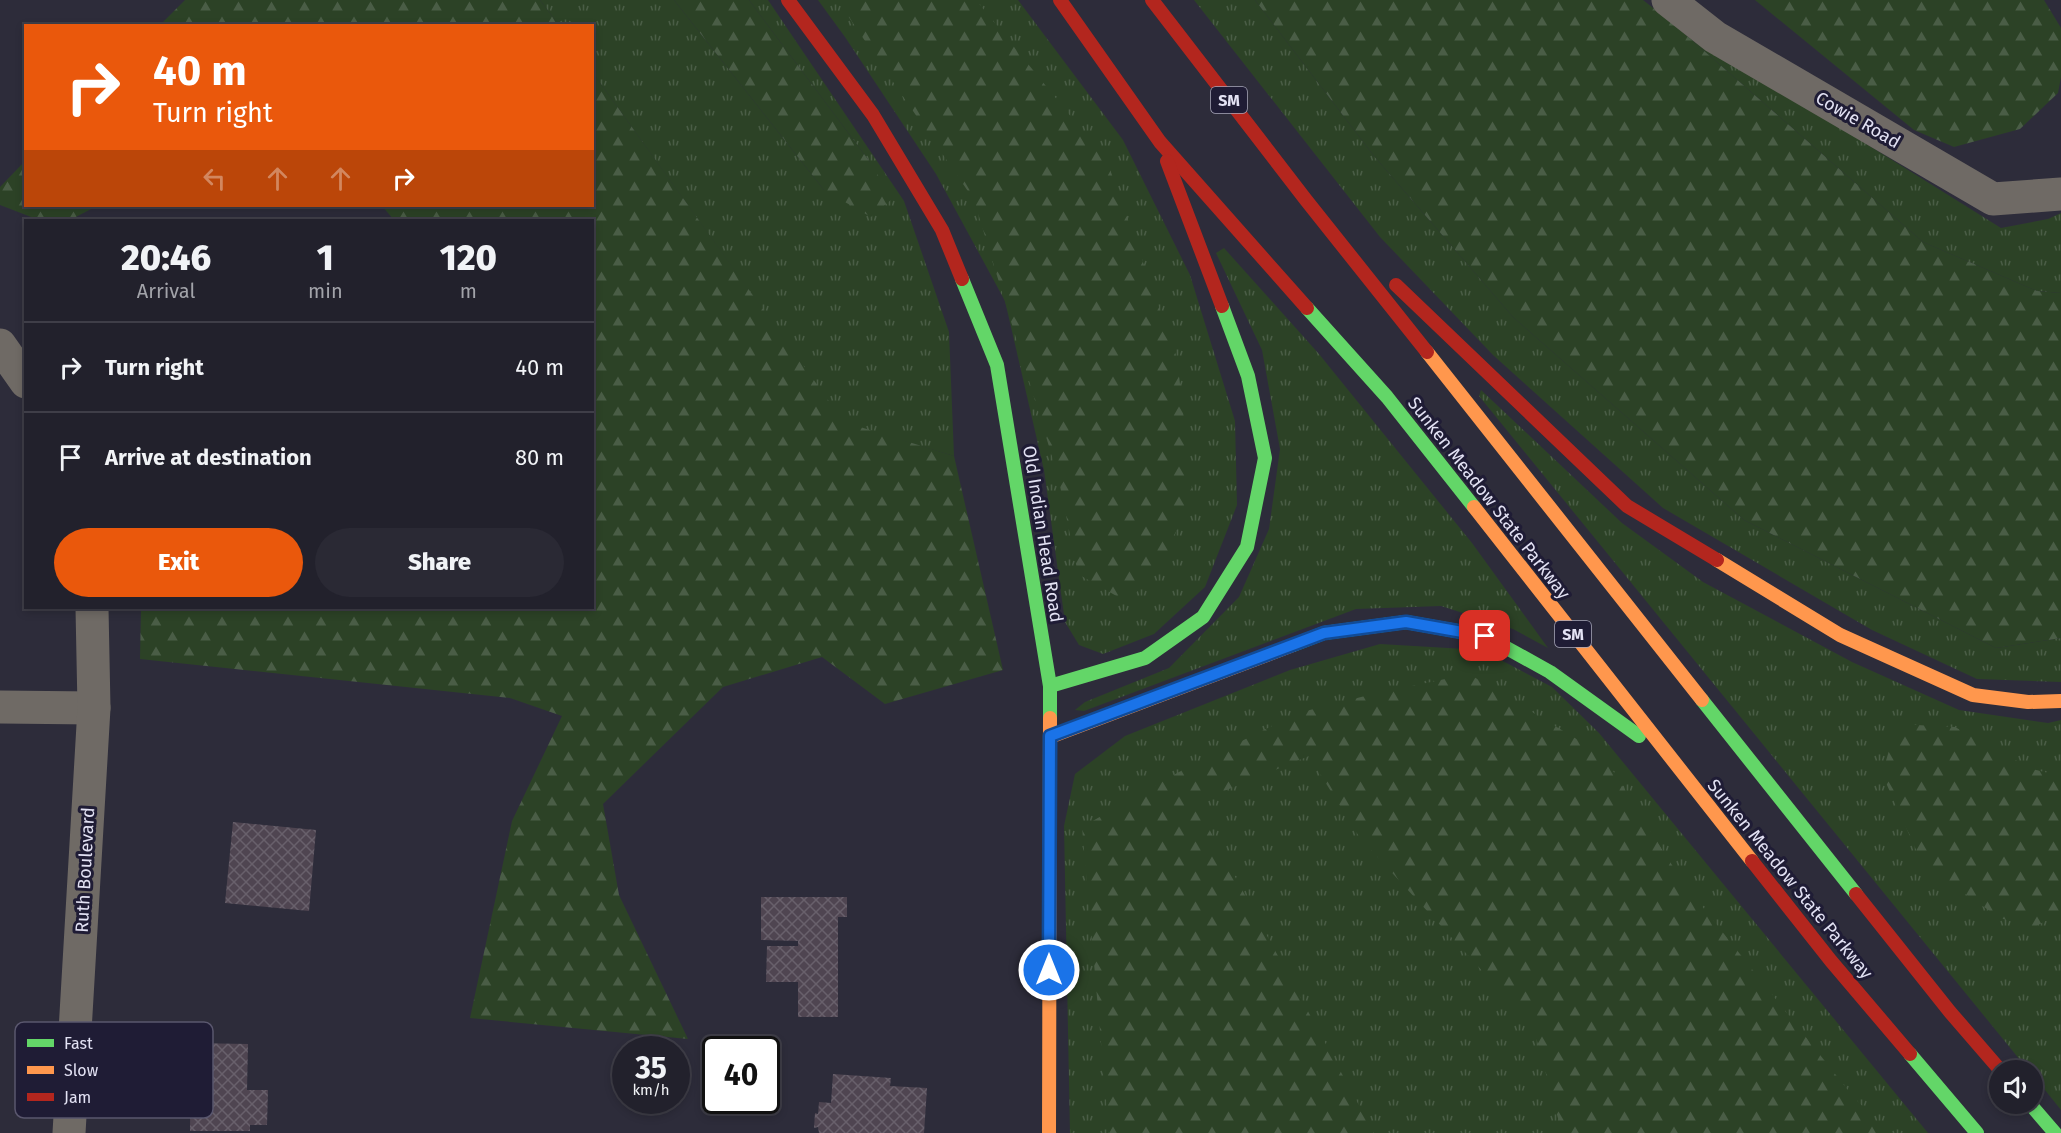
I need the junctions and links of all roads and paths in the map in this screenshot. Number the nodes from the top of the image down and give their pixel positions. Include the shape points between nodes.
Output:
1 (788, 0) edge
2 (1060, 0) edge
3 (1152, 0) edge
4 (1668, 0) edge
5 (1160, 142) junction
6 (2061, 194) edge
7 (1306, 200) junction
8 (0, 345) edge
9 (24, 379) edge
10 (92, 609) edge
11 (1050, 686) junction
12 (2061, 701) edge
13 (0, 707) edge
14 (94, 708) junction
15 (1050, 736) junction
16 (1672, 760) junction
17 (76, 1022) edge
18 (1991, 1060) edge
19 (2039, 1114) edge
20 (70, 1118) edge
21 (69, 1133) edge
22 (1049, 1133) edge
23 (1977, 1133) edge
24 (2055, 1133) edge

1 - 11 main road, Old Indian Head Road via 873,115 942,230 998,365
2 - 5 main road, Sunken Meadow State Parkway / SM
3 - 7 main road, SM
4 - 6 street, Cowie Road via 1715,37 1993,199
5 - 11 main road via 1248,376 1264,458 1247,547 1203,617 1194,624 1145,658
5 - 16 main road, Sunken Meadow State Parkway / SM via 1387,397
7 - 12 main road via 1627,506 1840,634 1973,695 2028,702
7 - 18 main road, SM
8 - 9 street
10 - 14 street, Ruth Boulevard
11 - 15 main road, Old Indian Head Road
13 - 14 street
14 - 17 street, Ruth Boulevard
15 - 16 main road via 1324,633 1406,622 1485,636 1550,672
15 - 22 main road, Old Indian Head Road
16 - 23 main road, Sunken Meadow State Parkway / SM via 1831,961
19 - 24 main road
20 - 21 street, Ruth Boulevard

